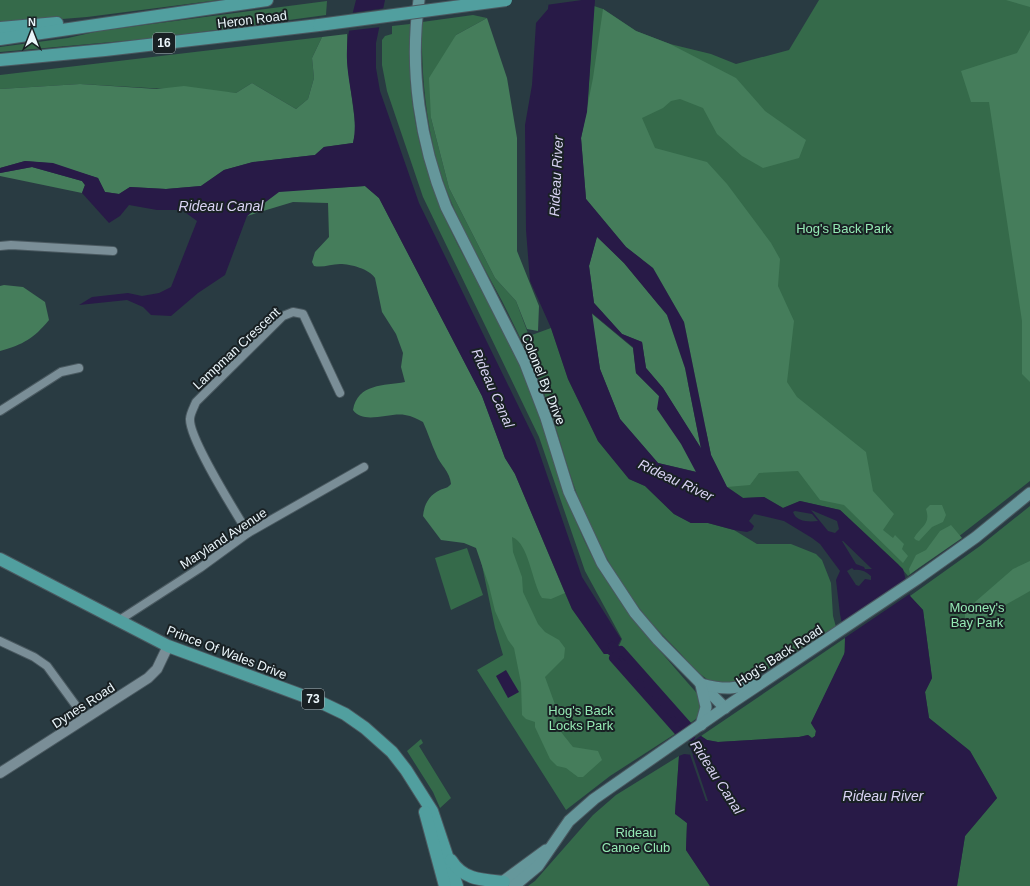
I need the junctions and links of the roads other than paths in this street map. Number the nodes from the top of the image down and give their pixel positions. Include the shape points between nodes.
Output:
1 (267, 0) edge
2 (419, 0) edge
3 (506, 0) edge
4 (124, 21) junction
5 (0, 28) edge
6 (0, 39) edge
7 (1, 60) edge
8 (0, 246) edge
9 (113, 251) dead end
10 (79, 368) dead end
11 (340, 393) dead end
12 (0, 410) edge
13 (364, 467) dead end
14 (1030, 493) edge
15 (248, 533) junction
16 (0, 559) edge
17 (118, 621) junction
18 (0, 641) edge
19 (168, 646) junction
20 (785, 668) junction
21 (701, 684) junction
22 (725, 708) junction
23 (85, 718) junction
24 (701, 725) junction
25 (0, 773) edge
26 (422, 797) junction
27 (448, 854) junction
28 (505, 885) edge
29 (445, 886) edge
30 (457, 886) edge

1 - 4 main road, Heron Road / 16
2 - 21 main road, Colonel By Drive via 415,42 418,101 436,184 525,363 546,418 569,492 602,563 635,613
3 - 7 main road, Heron Road / 16, bridge via 319,25
4 - 5 main road
4 - 6 main road, Heron Road / 16
8 - 9 street
10 - 12 street via 61,372
11 - 15 street, Lampman Crescent via 303,314 293,312 283,316 196,402 190,420 195,437 216,480
13 - 15 street, Maryland Avenue
14 - 20 main road, Hog's Back Road via 976,537
15 - 17 street, Maryland Avenue via 200,568
16 - 17 main road, Prince Of Wales Drive / 73
17 - 19 main road, Prince Of Wales Drive / 73
18 - 23 street via 47,666
19 - 23 street, Dynes Road via 156,669 148,678
19 - 26 main road, Prince Of Wales Drive / 73 via 320,702 345,714 368,730 392,752
20 - 21 main road via 746,686 720,689
20 - 22 main road, Hog's Back Road
21 - 22 main road, Colonel By Drive
21 - 24 main road via 706,703
22 - 24 main road, Hog's Back Road
23 - 25 street, Dynes Road
24 - 28 main road, Hog's Back Road via 582,808 569,821 550,848
26 - 27 main road, Prince Of Wales Drive / 73 via 432,811
26 - 29 main road, Prince Of Wales Drive / 73
27 - 28 main road via 456,867 468,877
27 - 30 main road, Prince Of Wales Drive / 73

